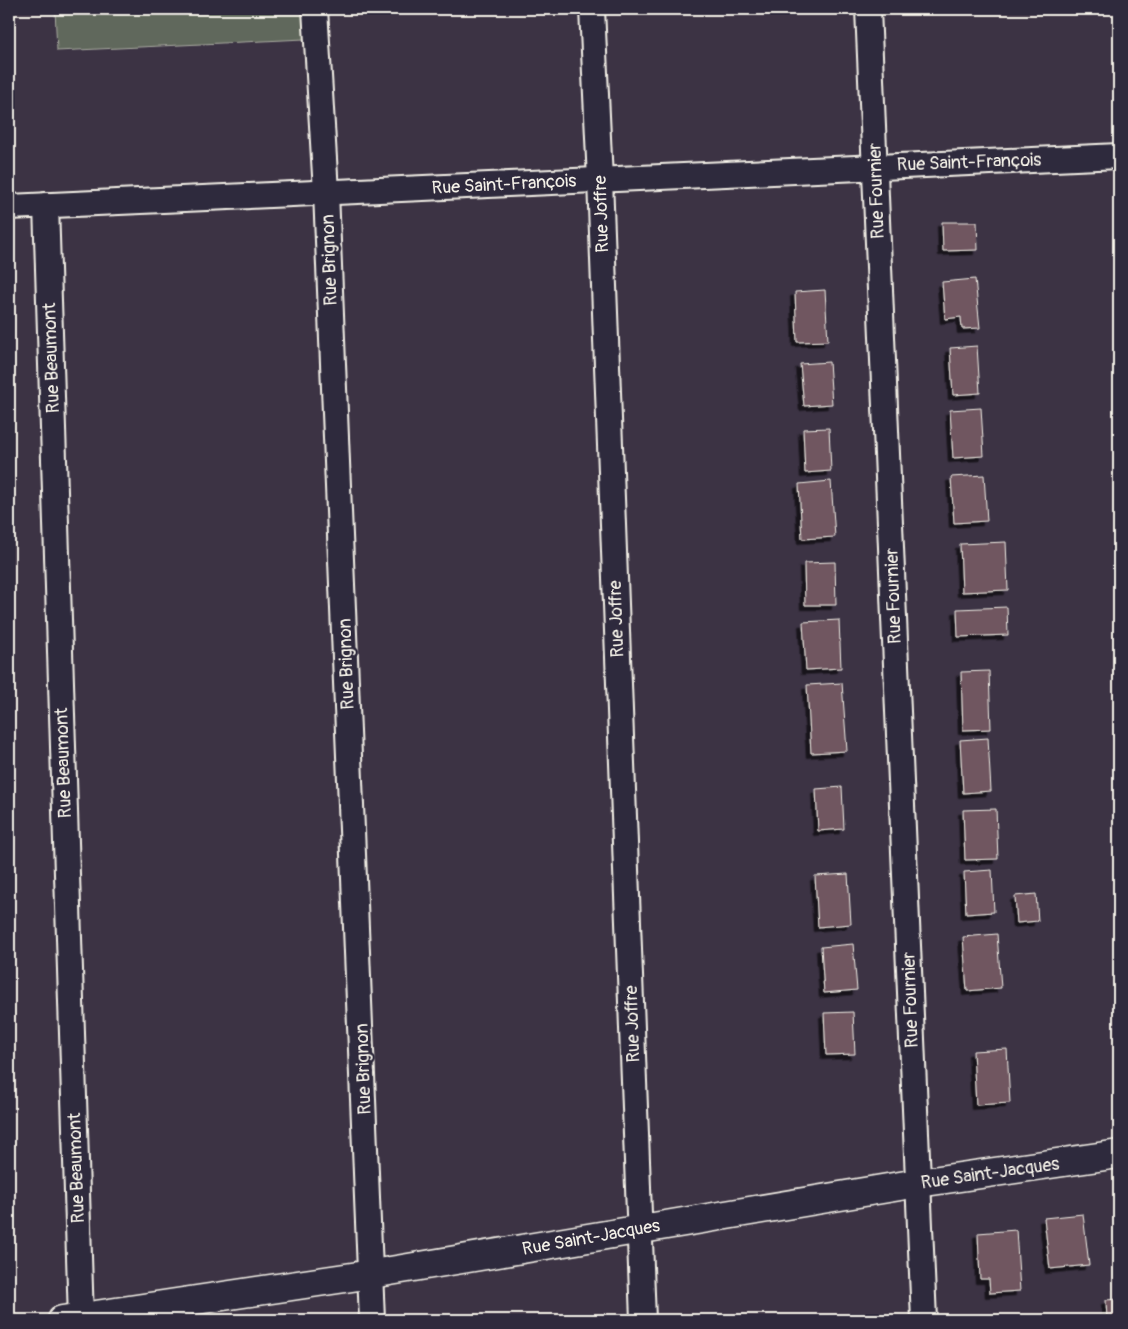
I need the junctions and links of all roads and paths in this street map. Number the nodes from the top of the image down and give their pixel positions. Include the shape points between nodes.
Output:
1 (315, 9) edge
2 (592, 9) edge
3 (868, 9) edge
4 (1119, 156) edge
5 (875, 166) junction
6 (600, 180) junction
7 (326, 192) junction
8 (46, 205) junction
9 (9, 207) edge
10 (1119, 1154) edge
11 (918, 1183) junction
12 (640, 1229) junction
13 (372, 1274) junction
14 (75, 1319) edge
15 (372, 1320) edge
16 (643, 1320) edge
17 (924, 1320) edge

1 - 7 street, Rue Brignon
2 - 6 street, Rue Joffre
3 - 5 street, Rue Fournier
4 - 5 street, Rue Saint-François
5 - 6 street, Rue Saint-François
5 - 11 street, Rue Fournier
6 - 7 street, Rue Saint-François
6 - 12 street, Rue Joffre
7 - 8 street, Rue Saint-François
7 - 13 street, Rue Brignon
8 - 9 street, Rue Saint-François
8 - 14 street, Rue Beaumont
10 - 11 main road, Rue Saint-Jacques
11 - 12 main road, Rue Saint-Jacques
11 - 17 street, Rue Fournier
12 - 13 main road, Rue Saint-Jacques
12 - 16 street, Rue Joffre
13 - 14 main road, Rue Saint-Jacques
13 - 15 street, Rue Brignon

